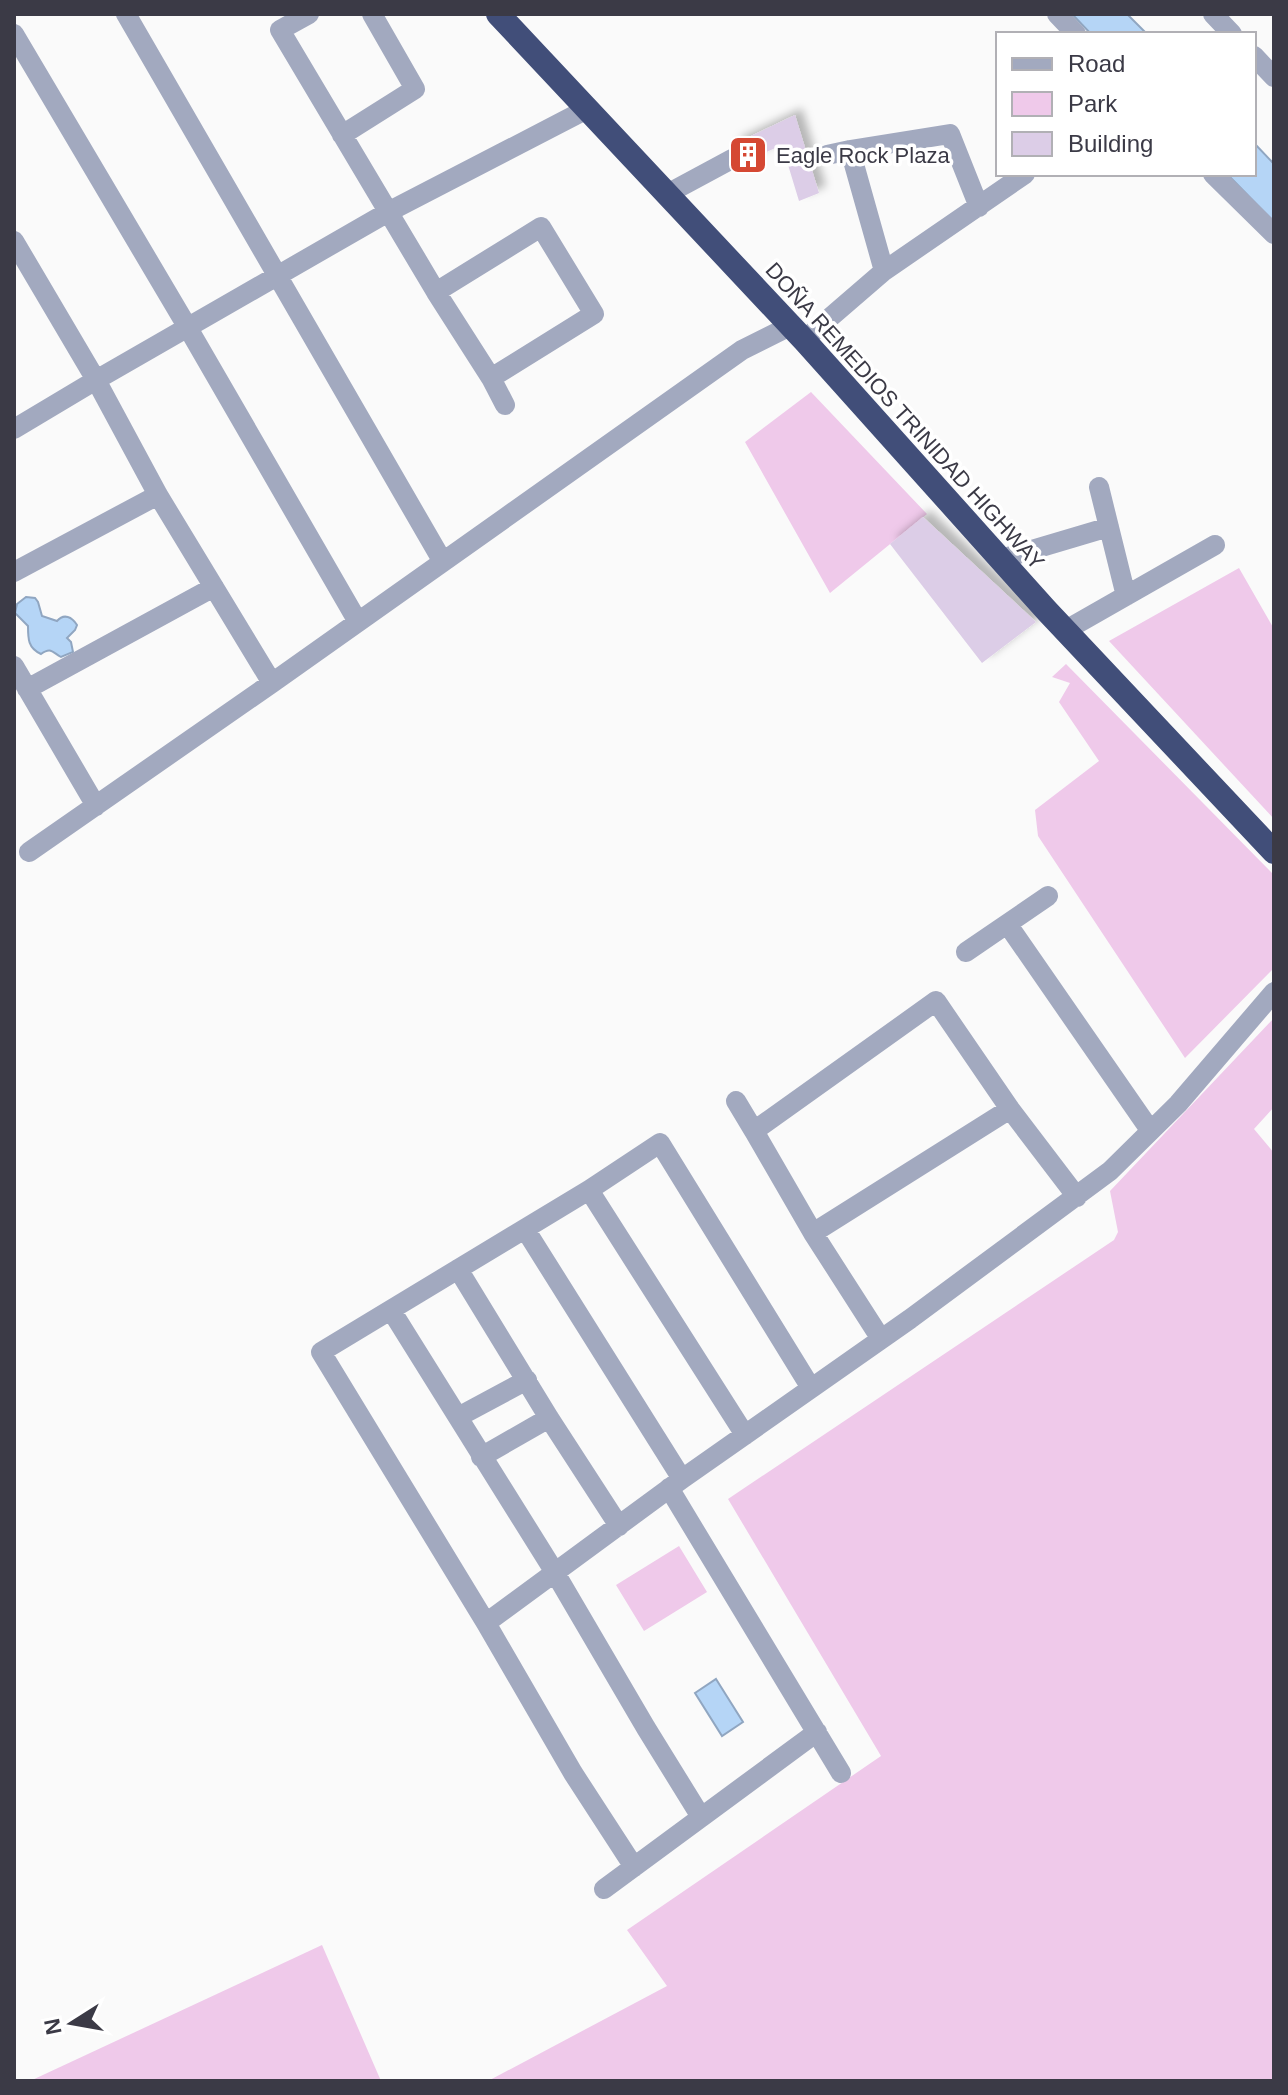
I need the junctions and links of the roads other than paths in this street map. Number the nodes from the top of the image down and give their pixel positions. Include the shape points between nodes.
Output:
1 (126, 14) edge
2 (309, 14) edge
3 (372, 14) edge
4 (498, 14) edge
5 (1057, 14) edge
6 (1213, 14) edge
7 (1074, 32) edge
8 (1230, 32) edge
9 (14, 34) edge
10 (1256, 58) edge
11 (1274, 77) edge
12 (587, 109) junction
13 (342, 135) junction
14 (850, 150) junction
15 (827, 155) dead end
16 (732, 159) dead end
17 (1022, 176) edge
18 (1215, 176) edge
19 (667, 194) junction
20 (979, 207) junction
21 (390, 211) junction
22 (1274, 234) edge
23 (14, 241) edge
24 (884, 271) junction
25 (279, 276) junction
26 (436, 292) junction
27 (188, 328) junction
28 (797, 333) junction
29 (491, 378) junction
30 (96, 380) junction
31 (505, 405) dead end
32 (14, 429) edge
33 (1099, 487) dead end
34 (158, 495) junction
35 (1110, 533) junction
36 (1215, 545) dead end
37 (443, 562) junction
38 (1006, 565) junction
39 (14, 572) edge
40 (214, 587) junction
41 (1126, 596) junction
42 (358, 622) junction
43 (1066, 630) junction
44 (14, 666) edge
45 (272, 683) junction
46 (27, 689) junction
47 (96, 806) junction
48 (29, 852) dead end
49 (1274, 852) edge
50 (1048, 896) dead end
51 (1008, 925) junction
52 (966, 952) dead end
53 (1274, 992) edge
54 (736, 1101) dead end
55 (1010, 1109) junction
56 (1150, 1130) junction
57 (754, 1131) junction
58 (589, 1190) junction
59 (1077, 1197) junction
60 (525, 1229) junction
61 (813, 1233) junction
62 (458, 1269) junction
63 (391, 1310) junction
64 (881, 1339) junction
65 (527, 1380) junction
66 (811, 1388) junction
67 (458, 1417) junction
68 (549, 1418) junction
69 (745, 1435) junction
70 (481, 1457) junction
71 (675, 1484) junction
72 (619, 1526) junction
73 (554, 1571) junction
74 (486, 1623) junction
75 (817, 1732) junction
76 (841, 1773) dead end
77 (701, 1817) junction
78 (634, 1867) junction
79 (604, 1889) dead end

1 - 25 street
2 - 13 street via 280,30
3 - 13 street via 415,89
4 - 12 highway, DOÑA REMEDIOS TRINIDAD HIGHWAY
5 - 7 street
6 - 8 street
9 - 27 street
10 - 11 street
12 - 19 highway, DOÑA REMEDIOS TRINIDAD HIGHWAY
12 - 21 street
13 - 21 street
14 - 15 street
14 - 20 street via 950,134
14 - 24 street
16 - 19 street
17 - 20 street
18 - 22 street
19 - 28 highway, DOÑA REMEDIOS TRINIDAD HIGHWAY
20 - 24 street
21 - 25 street
21 - 26 street
23 - 30 street
24 - 28 street
25 - 27 street
25 - 37 street
26 - 29 street
26 - 29 street via 541,227 594,314
27 - 30 street
27 - 42 street
28 - 37 street via 742,350
28 - 38 highway, DOÑA REMEDIOS TRINIDAD HIGHWAY
29 - 31 street
30 - 32 street
30 - 34 street
33 - 35 street
34 - 39 street
34 - 40 street
35 - 38 street
35 - 41 street
36 - 41 street
37 - 42 street
38 - 43 highway, DOÑA REMEDIOS TRINIDAD HIGHWAY
40 - 45 street
40 - 46 street
41 - 43 street
42 - 45 street
43 - 49 highway, DOÑA REMEDIOS TRINIDAD HIGHWAY
44 - 46 street
45 - 47 street
46 - 47 street
47 - 48 street
50 - 51 street
51 - 52 street
51 - 56 street
53 - 56 street
54 - 57 street
55 - 57 street via 936,1001
55 - 59 street
55 - 61 street
56 - 59 street
57 - 61 street
58 - 60 street
58 - 66 street via 660,1143
58 - 69 street
59 - 64 street
60 - 62 street
60 - 71 street
61 - 64 street
62 - 63 street
62 - 65 street
63 - 67 street
63 - 74 street via 321,1352
64 - 66 street
65 - 67 street
65 - 68 street
66 - 69 street
67 - 70 street
68 - 70 street
68 - 72 street
69 - 71 street
70 - 73 street
71 - 72 street
71 - 75 street
72 - 73 street
73 - 74 street
73 - 77 street
74 - 78 street
75 - 76 street
75 - 77 street
77 - 78 street
78 - 79 street

